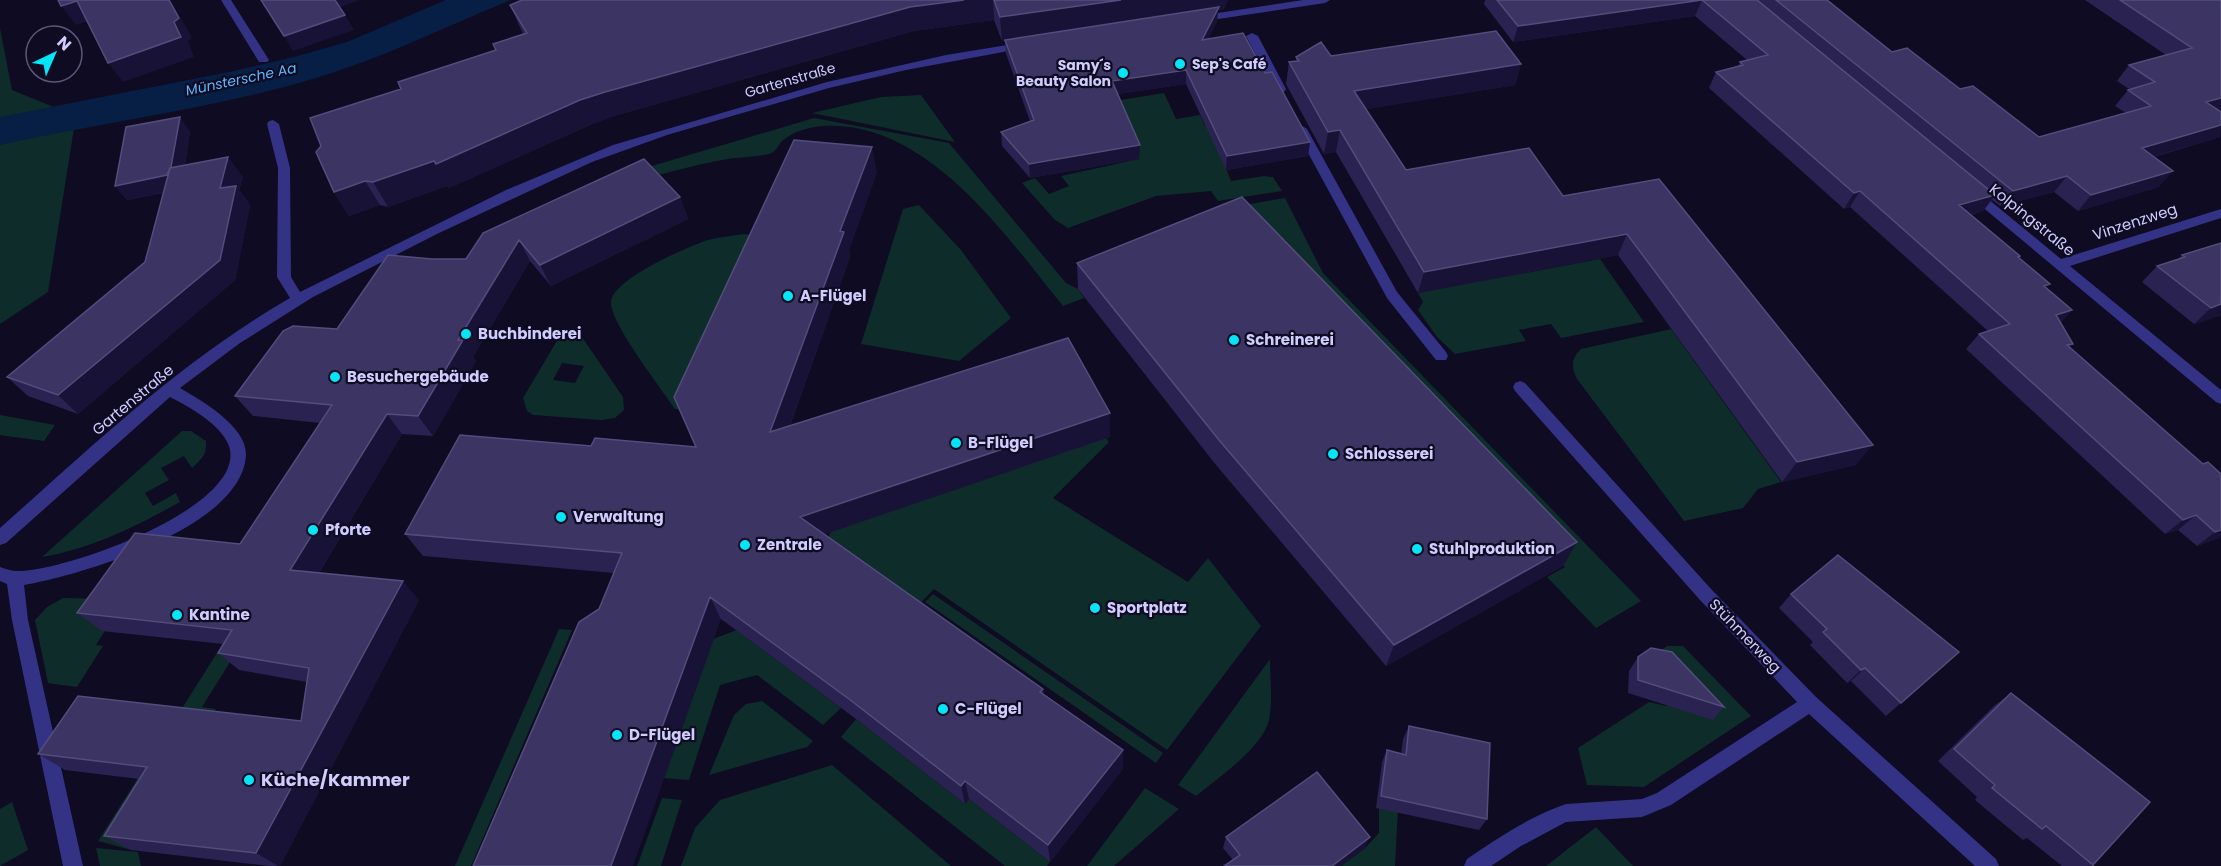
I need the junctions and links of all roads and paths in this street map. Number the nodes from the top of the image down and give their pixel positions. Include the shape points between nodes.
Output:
1 (226, 0) edge
2 (1325, 0) edge
3 (1311, 1) edge
4 (1185, 21) edge
5 (1252, 36) dead end
6 (1035, 44) edge
7 (263, 60) dead end
8 (1284, 97) edge
9 (1294, 117) edge
10 (273, 124) dead end
11 (1958, 181) edge
12 (2221, 213) edge
13 (2060, 264) junction
14 (297, 299) junction
15 (1441, 356) dead end
16 (1520, 387) dead end
17 (170, 390) junction
18 (2221, 398) edge
19 (0, 538) edge
20 (8, 577) edge
21 (1810, 703) junction
22 (73, 866) edge
23 (1474, 866) edge
24 (1989, 866) edge

1 - 7 street
2 - 3 street
3 - 4 street
5 - 8 street
6 - 14 street, Gartenstraße via 949,57 823,85 638,141 536,182
9 - 15 street via 1392,295
10 - 14 street via 284,168 284,277
11 - 13 street, Kolpingstraße
12 - 13 street, Vinzenzweg
13 - 18 street, Kolpingstraße
14 - 17 street, Gartenstraße via 235,339
16 - 21 street, Stühmerweg via 1706,595
17 - 19 street, Gartenstraße
17 - 20 street via 212,415 231,439 238,452 236,471 227,486 187,518 127,550 56,572
20 - 22 street
21 - 23 street via 1664,799 1642,808 1554,817
21 - 24 street, Stühmerweg

